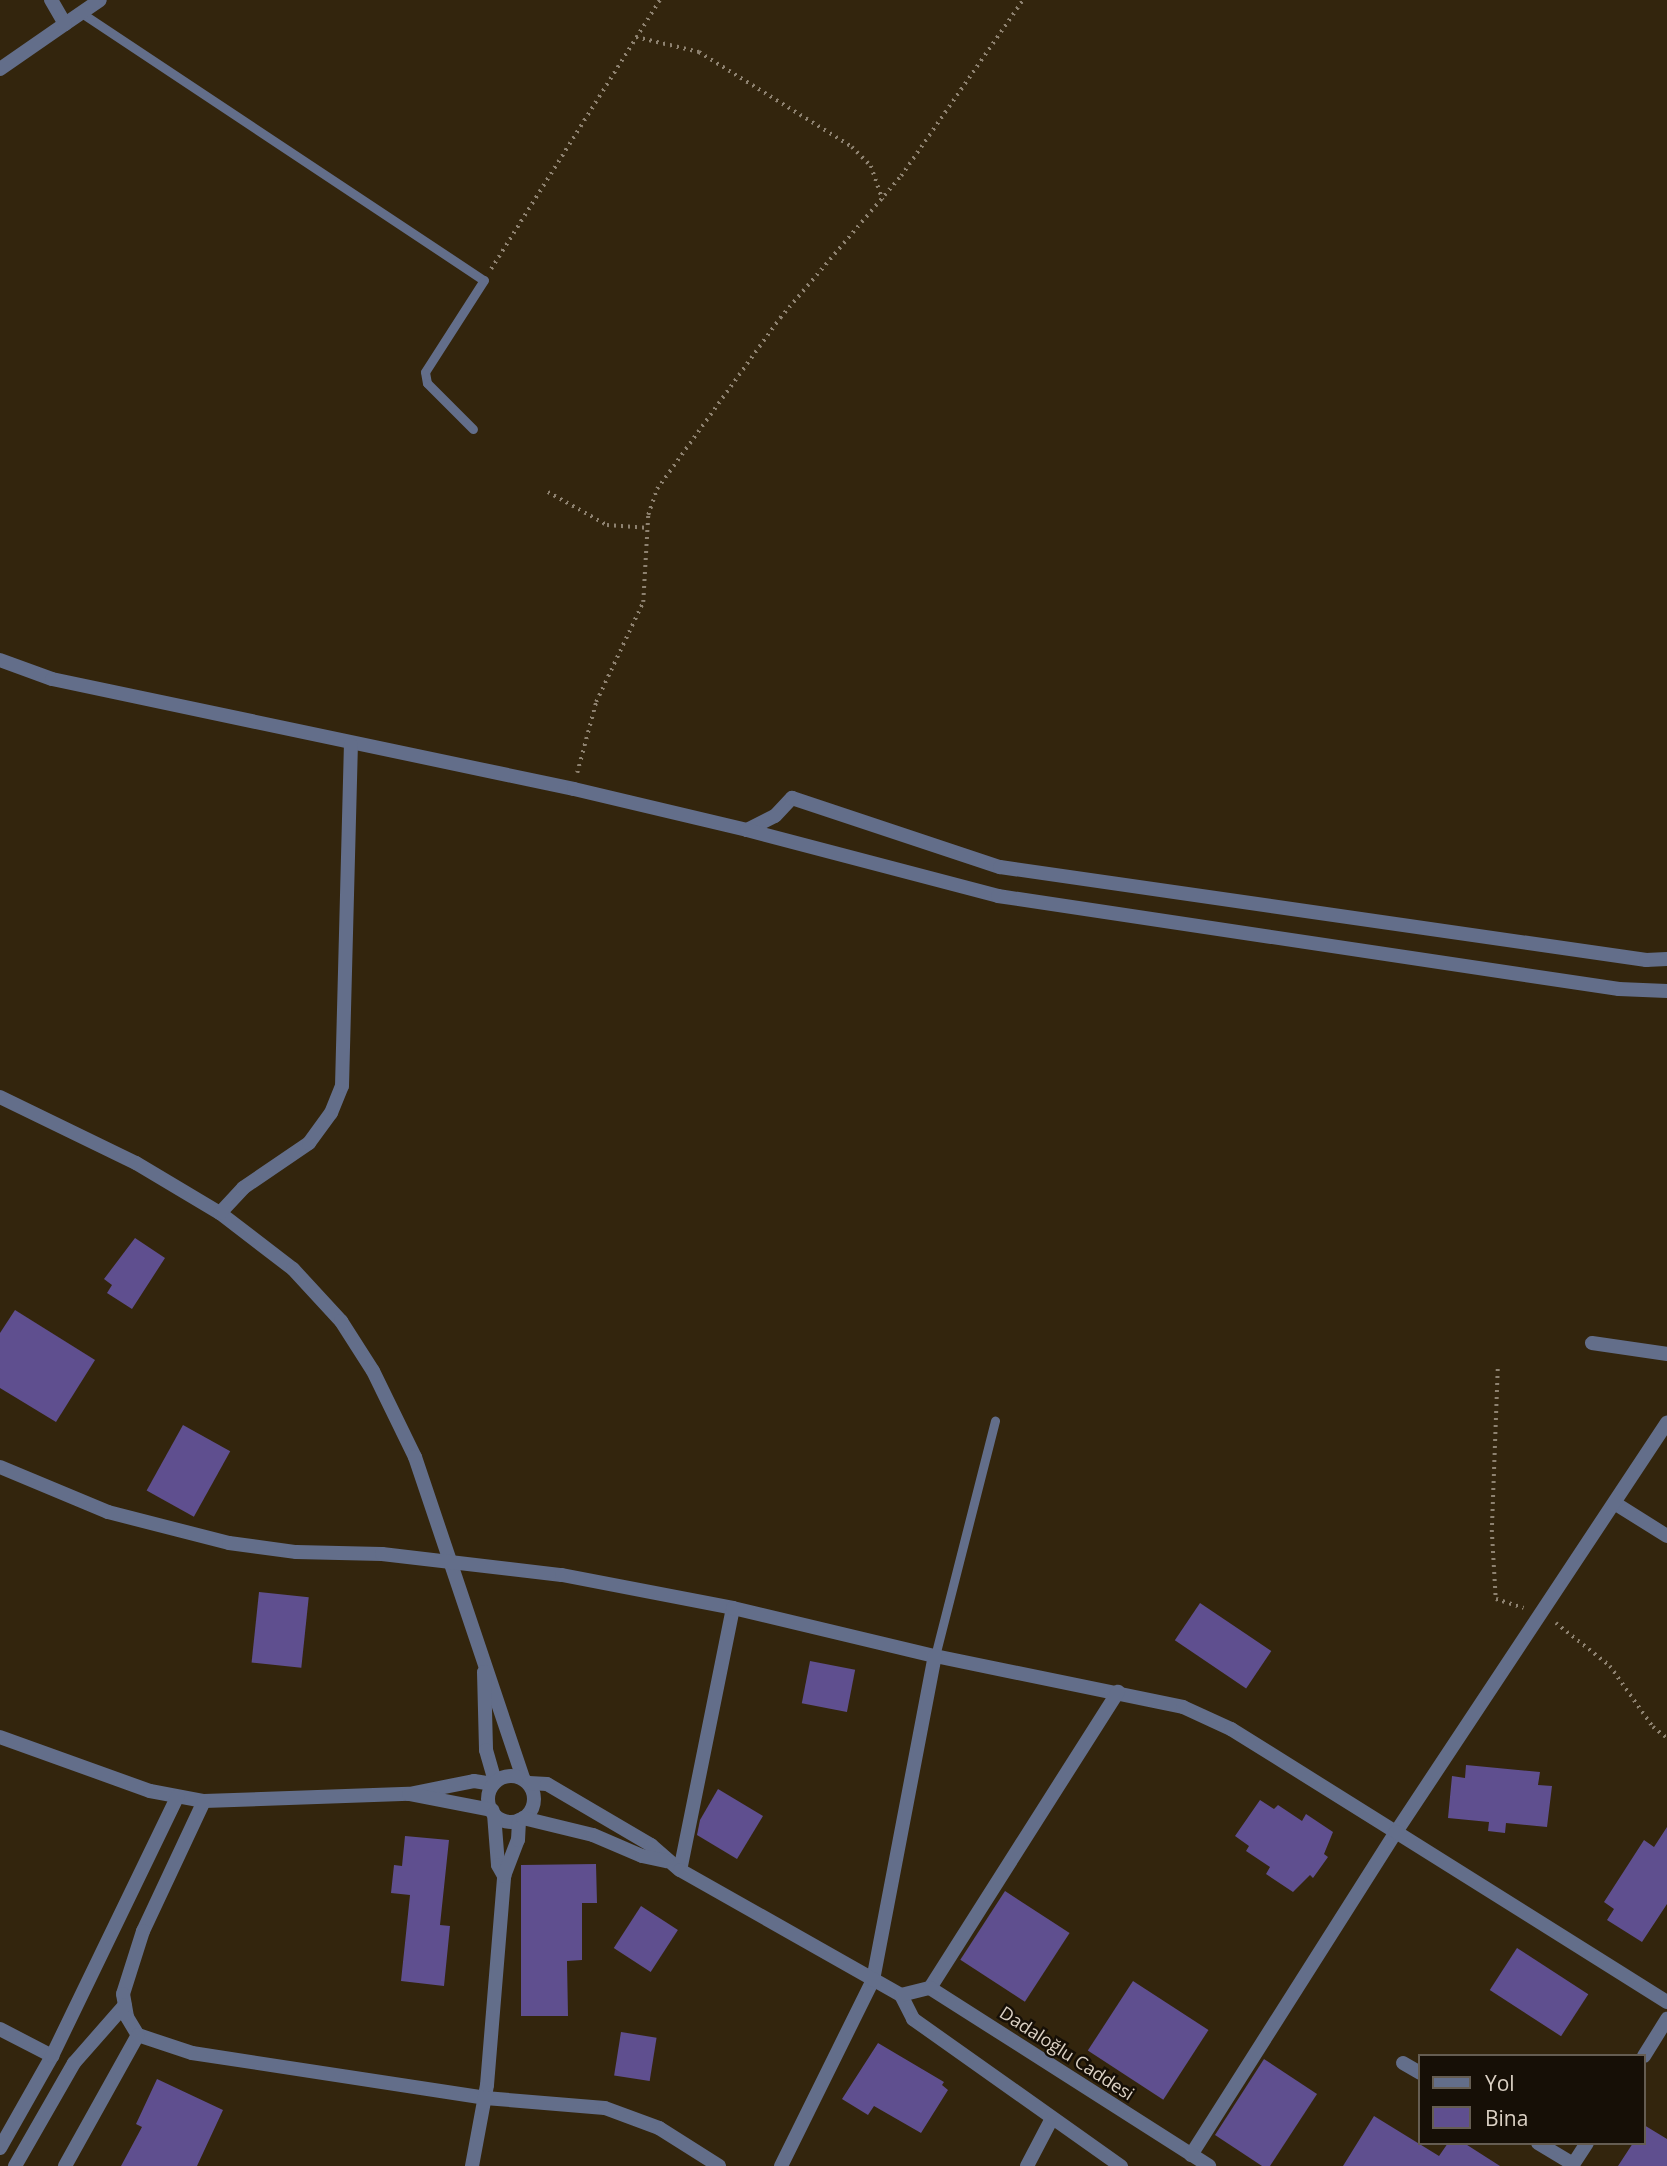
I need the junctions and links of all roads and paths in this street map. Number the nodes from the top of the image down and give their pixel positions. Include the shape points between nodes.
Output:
1 (51, 0) edge
2 (100, 0) edge
3 (660, 0) edge
4 (1023, 0) edge
5 (83, 14) junction
6 (65, 24) junction
7 (636, 37) junction
8 (0, 69) edge
9 (883, 200) junction
10 (484, 280) junction
11 (473, 429) dead end
12 (548, 492) dead end
13 (646, 528) junction
14 (0, 660) edge
15 (351, 745) junction
16 (573, 789) junction
17 (747, 830) junction
18 (1667, 959) edge
19 (1667, 991) edge
20 (0, 1097) edge
21 (220, 1213) junction
22 (1592, 1343) dead end
23 (1667, 1354) edge
24 (1499, 1369) dead end
25 (995, 1421) dead end
26 (1667, 1423) edge
27 (0, 1467) edge
28 (1616, 1504) junction
29 (1667, 1536) edge
30 (453, 1563) junction
31 (733, 1608) junction
32 (1543, 1616) junction
33 (935, 1656) junction
34 (484, 1672) junction
35 (1118, 1692) junction
36 (0, 1737) edge
37 (1667, 1738) edge
38 (526, 1781) junction
39 (494, 1783) junction
40 (409, 1794) junction
41 (177, 1797) junction
42 (204, 1801) junction
43 (493, 1812) junction
44 (521, 1819) junction
45 (1396, 1832) junction
46 (666, 1861) junction
47 (680, 1870) junction
48 (504, 1876) junction
49 (873, 1980) junction
50 (930, 1988) junction
51 (901, 1995) junction
52 (1667, 2002) edge
53 (125, 2005) junction
54 (1667, 2020) edge
55 (0, 2029) edge
56 (138, 2035) junction
57 (1645, 2054) edge
58 (52, 2056) junction
59 (1403, 2063) dead end
60 (1418, 2072) edge
61 (485, 2098) junction
62 (1051, 2120) junction
63 (1541, 2145) edge
64 (1586, 2145) edge
65 (0, 2148) edge
66 (1191, 2155) junction
67 (1574, 2165) edge
68 (15, 2166) edge
69 (65, 2166) edge
70 (472, 2166) edge
71 (719, 2166) edge
72 (781, 2166) edge
73 (1027, 2166) edge
74 (1121, 2166) edge
75 (1209, 2166) edge

1 - 6 street
2 - 5 street
3 - 7 path
4 - 9 path
5 - 6 street
5 - 10 lane
6 - 8 street
7 - 9 path via 699,52 852,147 871,166
7 - 10 path
9 - 13 path via 780,318 664,477 651,502
10 - 11 lane via 425,372 427,383
12 - 13 path via 607,525
13 - 16 path via 648,569 643,602 596,702
14 - 15 street via 52,680
15 - 16 street
15 - 21 street via 342,1086 331,1113 309,1143 243,1188
16 - 17 street
17 - 18 street via 775,816 792,798 1000,867 1646,960
17 - 19 street via 998,896 1619,989
20 - 21 street via 126,1158
21 - 30 street via 311,1286 354,1339 398,1418
22 - 23 street
24 - 32 path via 1492,1530 1496,1599
25 - 33 lane
26 - 28 street
27 - 30 street via 108,1511 229,1544
28 - 29 street
28 - 32 street
30 - 31 street via 562,1575
30 - 34 street
31 - 33 street
31 - 47 street
32 - 37 path via 1581,1639 1610,1665 1653,1727
32 - 45 street
33 - 35 street
33 - 49 street
34 - 38 street
34 - 39 street via 486,1750
35 - 45 street via 1183,1707 1231,1729
35 - 50 street
36 - 41 street
38 - 39 street via 507,1776
38 - 44 street via 533,1806
38 - 46 street via 547,1784 651,1845
39 - 40 street via 474,1781
39 - 43 street via 488,1799
40 - 42 street
40 - 43 street
41 - 42 street
41 - 58 street
42 - 53 street via 143,1931 123,1994
43 - 44 street via 508,1821
43 - 48 street via 498,1865
44 - 46 street via 593,1835
44 - 48 street
45 - 52 street
45 - 66 street
46 - 47 street
47 - 49 street
48 - 61 street
49 - 51 street
49 - 72 street
50 - 51 street
50 - 66 street, Dadaloğlu Caddesi
51 - 62 street via 913,2019
53 - 56 street
53 - 68 street via 74,2063
54 - 57 street
55 - 58 street
56 - 61 street via 192,2053
56 - 69 street
58 - 65 street
59 - 60 street
61 - 70 street
61 - 71 street via 623,2112 659,2128
62 - 73 street
62 - 74 street
63 - 67 street
64 - 67 street
66 - 75 street, Dadaloğlu Caddesi

